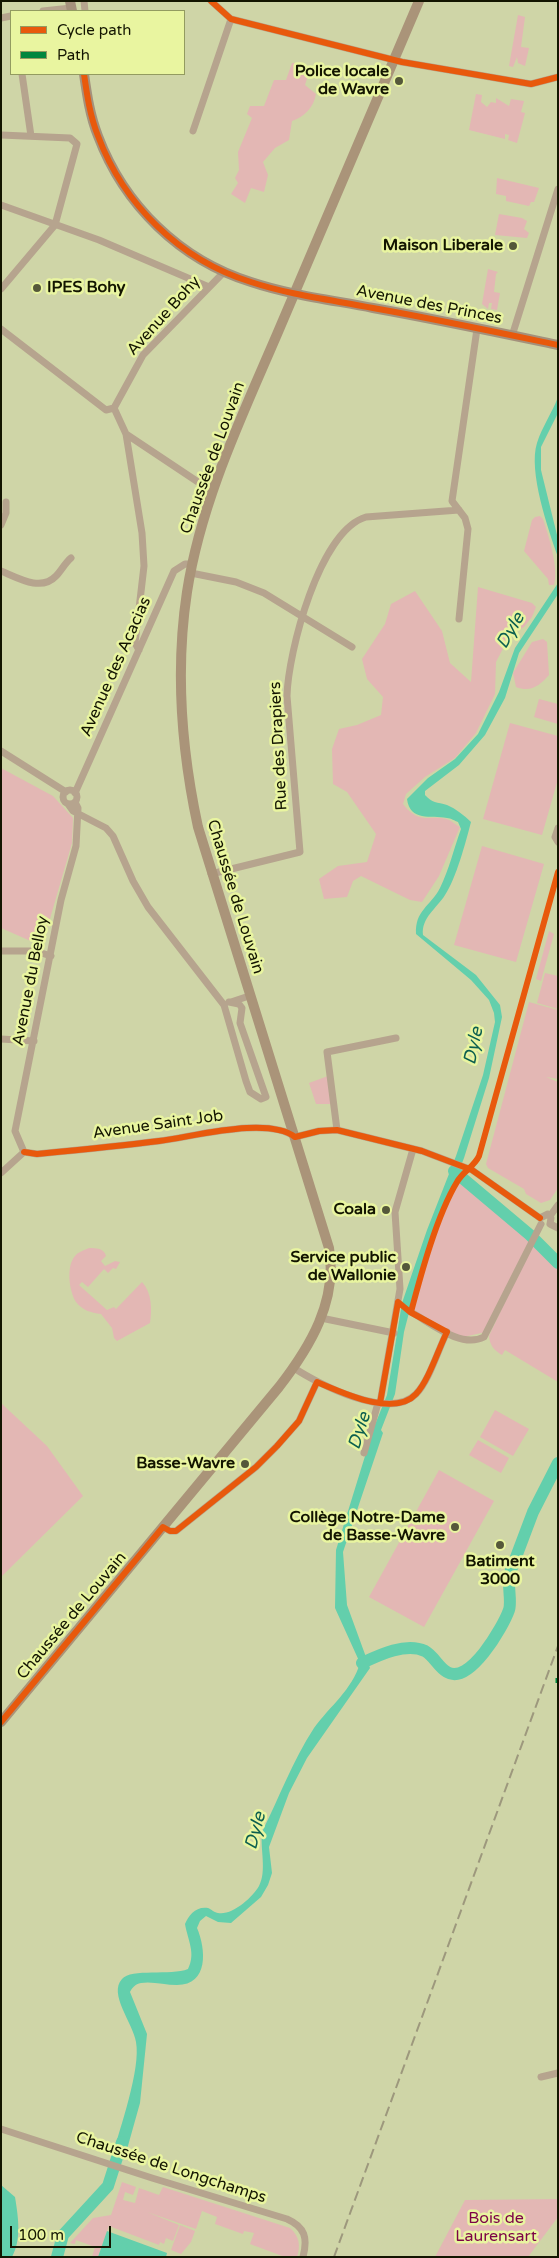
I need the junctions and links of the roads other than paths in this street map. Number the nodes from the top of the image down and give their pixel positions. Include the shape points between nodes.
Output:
1 (211, 1) edge
2 (419, 1) edge
3 (71, 7) edge
4 (50, 10) edge
5 (231, 19) junction
6 (394, 60) junction
7 (22, 75) edge
8 (84, 75) edge
9 (558, 77) edge
10 (193, 131) dead end
11 (1, 135) edge
12 (31, 136) junction
13 (558, 189) edge
14 (1, 205) edge
15 (55, 225) junction
16 (224, 272) junction
17 (209, 287) junction
18 (1, 289) edge
19 (295, 293) junction
20 (477, 328) junction
21 (1, 329) edge
22 (512, 336) junction
23 (558, 345) edge
24 (114, 408) junction
25 (126, 434) junction
26 (213, 492) junction
27 (6, 502) dead end
28 (459, 510) junction
29 (1, 525) edge
30 (71, 558) dead end
31 (191, 569) junction
32 (1, 571) edge
33 (302, 617) junction
34 (459, 619) dead end
35 (352, 648) dead end
36 (139, 650) junction
37 (1, 751) edge
38 (75, 793) junction
39 (64, 794) junction
40 (71, 803) junction
41 (78, 813) junction
42 (558, 828) edge
43 (558, 842) edge
44 (211, 874) junction
45 (1, 951) edge
46 (51, 956) junction
47 (249, 996) junction
48 (226, 1004) junction
49 (396, 1038) dead end
50 (1, 1039) edge
51 (34, 1041) junction
52 (337, 1130) junction
53 (295, 1137) junction
54 (412, 1149) junction
55 (24, 1152) junction
56 (1, 1173) edge
57 (558, 1205) edge
58 (550, 1216) junction
59 (541, 1221) junction
60 (550, 1224) junction
61 (558, 1228) edge
62 (411, 1312) dead end
63 (321, 1318) junction
64 (447, 1332) junction
65 (394, 1333) junction
66 (294, 1368) junction
67 (317, 1382) junction
68 (380, 1403) junction
69 (364, 1453) dead end
70 (163, 1527) junction
71 (1, 1722) edge
72 (558, 2073) edge
73 (541, 2077) dead end
74 (1, 2129) edge
75 (303, 2257) edge

1 - 5 street
2 - 6 main road, Chaussée de Louvain
3 - 4 street
5 - 6 street
5 - 10 street
6 - 9 street via 530,84
6 - 19 main road, Chaussée de Louvain
7 - 12 street
8 - 16 main road, Avenue des Princes via 97,134 127,194 174,242
11 - 12 street
12 - 15 street via 70,138 77,144
13 - 22 street
14 - 15 street
15 - 17 street via 99,240
15 - 18 street
16 - 17 street, Avenue Bohy
16 - 19 main road, Avenue des Princes
17 - 24 street, Avenue Bohy via 144,355
19 - 20 main road, Avenue des Princes
19 - 26 main road, Chaussée de Louvain
20 - 22 main road, Avenue des Princes
20 - 28 street via 452,501
21 - 24 street via 106,410
22 - 23 main road, Avenue des Princes
24 - 25 street
25 - 26 street
25 - 36 street via 144,566 135,643
26 - 31 main road, Chaussée de Louvain
27 - 29 street
28 - 33 street, Rue des Drapiers via 370,516 352,523 324,559
28 - 34 street via 468,529
30 - 32 street via 57,576 44,583 33,584
31 - 33 street via 264,593
31 - 36 street, Avenue des Acacias via 185,564 174,572
31 - 44 main road, Chaussée de Louvain via 182,636 182,735 190,790
33 - 35 street
33 - 44 street, Rue des Drapiers via 290,662 287,696 300,852
36 - 38 street, Avenue des Acacias
37 - 39 street
38 - 39 street
38 - 40 street, Avenue des Acacias
39 - 40 street
40 - 41 street
41 - 46 street, Avenue du Belloy via 76,846 61,900
41 - 48 street via 101,824 113,836 148,907
42 - 43 street via 555,837
44 - 47 main road, Chaussée de Louvain
45 - 46 street via 35,951
46 - 51 street, Avenue du Belloy
47 - 48 street
47 - 53 main road, Chaussée de Louvain
48 - 48 street via 239,1004 242,1008 240,1023 266,1097 257,1098 250,1092
49 - 52 street via 327,1052
50 - 51 street
51 - 55 street, Avenue du Belloy via 15,1131
52 - 53 street via 319,1130
52 - 54 street
53 - 55 street, Avenue Saint Job via 280,1129 228,1130 162,1141 37,1154
53 - 63 main road, Chaussée de Louvain via 330,1257 330,1285
54 - 59 street via 465,1167
54 - 65 street via 394,1212 400,1289
55 - 56 street
57 - 58 street
58 - 59 street via 545,1214
58 - 60 street
59 - 60 street via 545,1226
59 - 64 street via 488,1333 478,1340 461,1339
60 - 61 street
62 - 64 street
63 - 65 street
63 - 66 main road, Chaussée de Louvain
64 - 68 street via 418,1392 405,1401
65 - 68 street
66 - 67 street
66 - 70 main road, Chaussée de Louvain
67 - 68 street via 355,1398
67 - 70 street via 299,1421 256,1467 176,1531
68 - 69 street
70 - 71 main road, Chaussée de Louvain
72 - 73 street
74 - 75 street, Chaussée de Longchamps via 295,2222 305,2234

